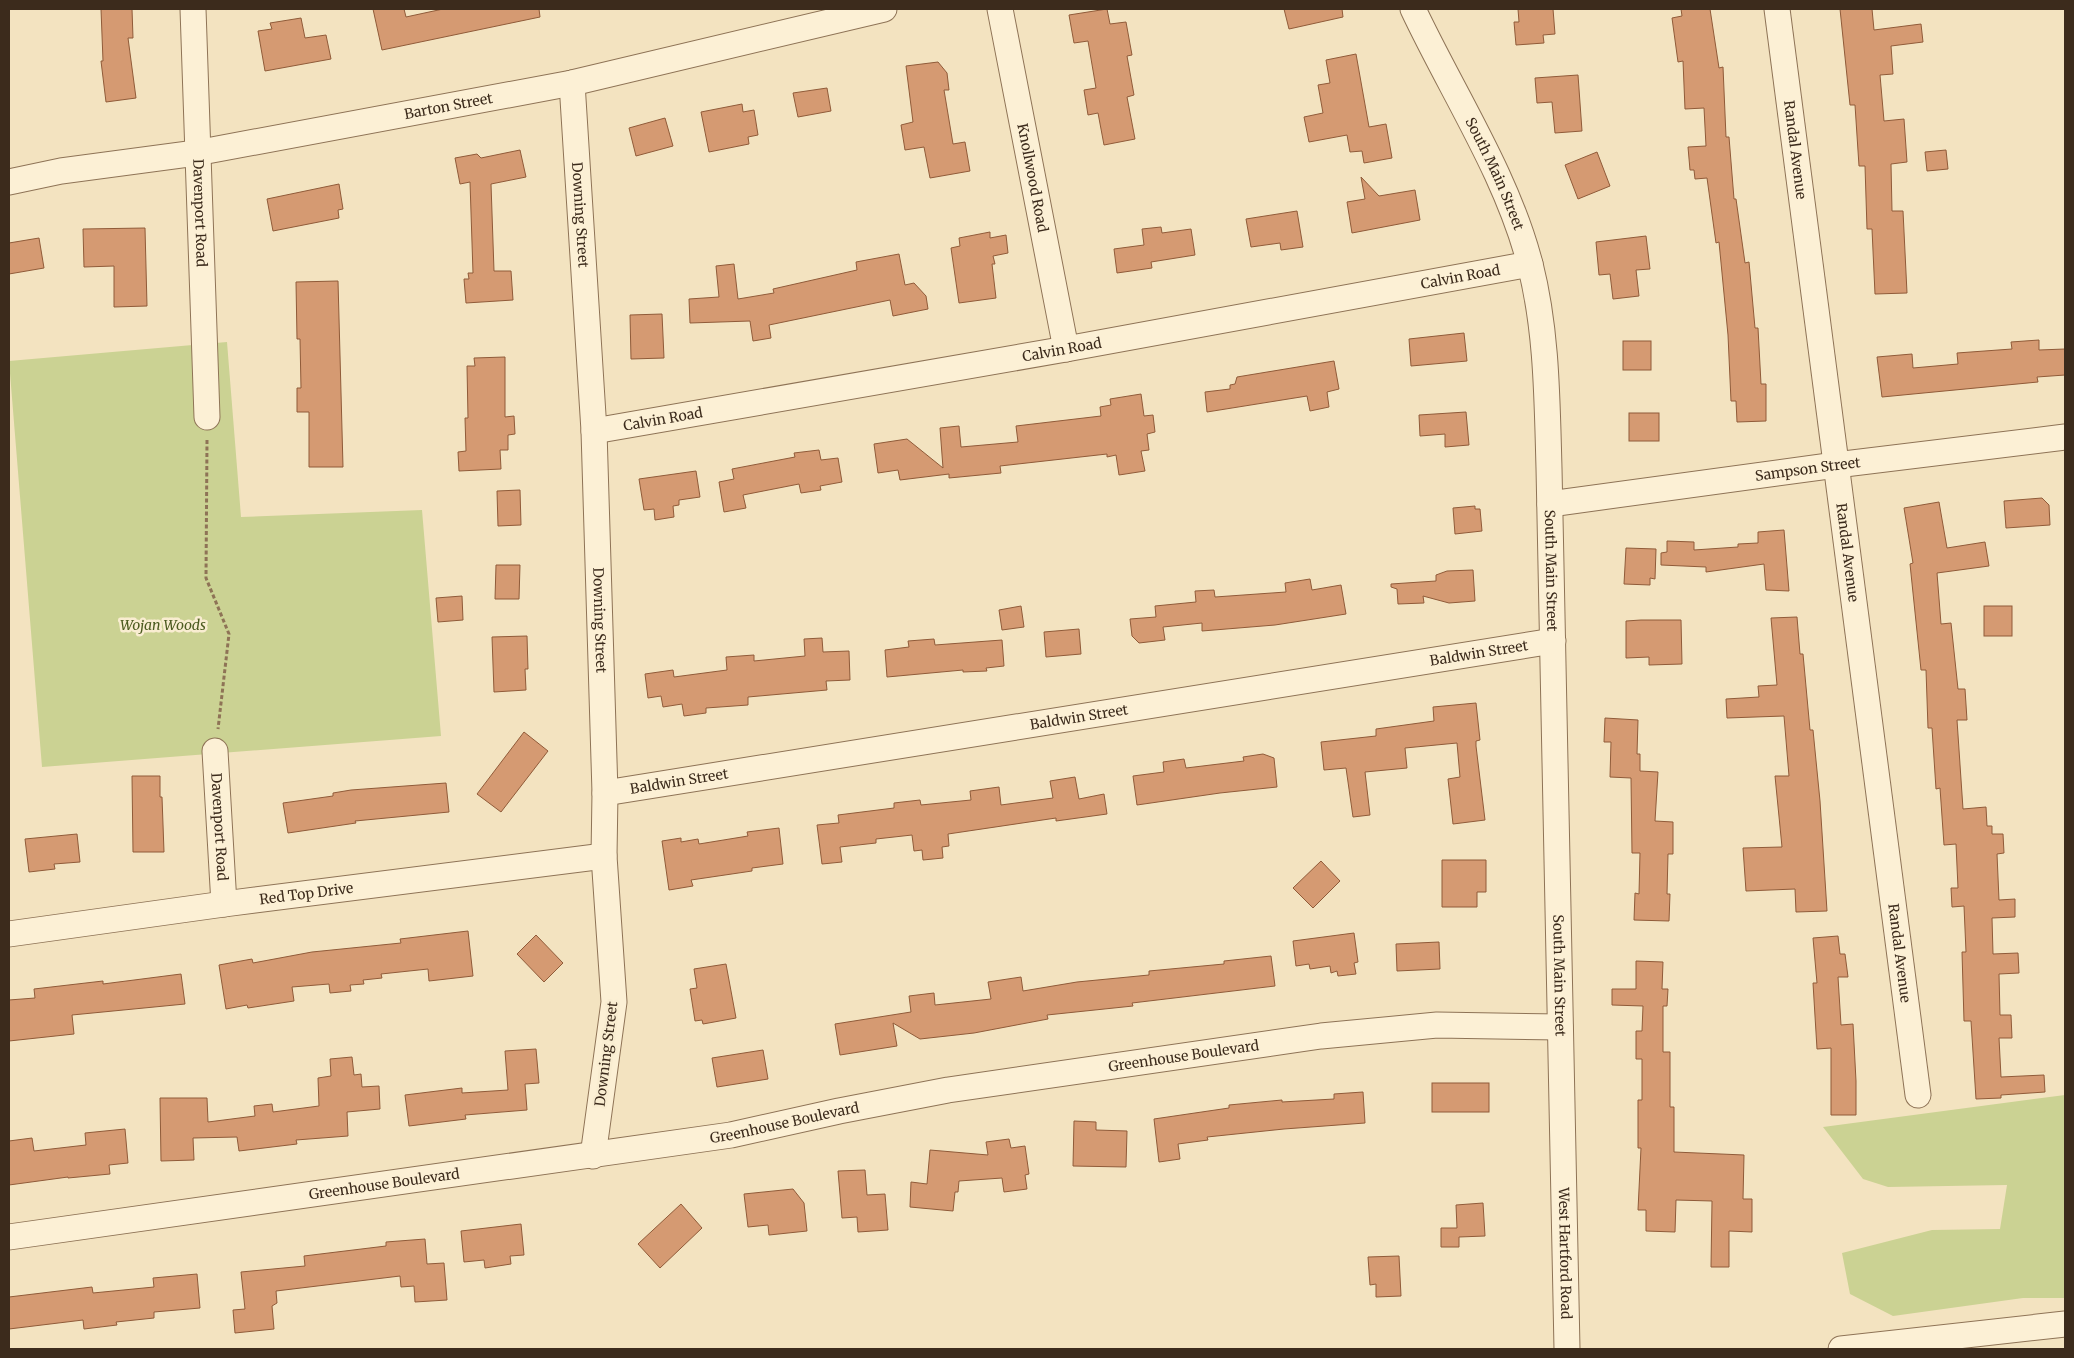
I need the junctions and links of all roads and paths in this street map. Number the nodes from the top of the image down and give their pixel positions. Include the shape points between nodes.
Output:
1 (193, 9) edge
2 (884, 9) edge
3 (1000, 9) edge
4 (1413, 9) edge
5 (1777, 9) edge
6 (572, 83) junction
7 (196, 153) junction
8 (9, 182) edge
9 (1530, 264) junction
10 (1066, 349) junction
11 (207, 417) joint
12 (594, 431) junction
13 (2065, 437) edge
14 (1836, 465) junction
15 (1550, 504) junction
16 (1553, 641) junction
17 (215, 751) joint
18 (605, 793) junction
19 (604, 856) junction
20 (224, 904) junction
21 (9, 934) edge
22 (1560, 1027) junction
23 (1918, 1095) dead end
24 (593, 1156) junction
25 (1563, 1160) joint
26 (9, 1237) edge
27 (2065, 1324) edge
28 (1567, 1349) edge
29 (1841, 1349) edge

1 - 7 street, Davenport Road
2 - 6 street, Barton Street
3 - 10 street, Knollwood Road
4 - 9 street, South Main Street via 1478,135
5 - 14 street, Randal Avenue
6 - 7 street, Barton Street
6 - 12 street, Downing Street
7 - 8 street, Barton Street via 61,171
7 - 11 street, Davenport Road
9 - 10 street, Calvin Road
9 - 15 street, South Main Street via 1545,360
10 - 12 street, Calvin Road
11 - 17 path via 206,578 229,634
12 - 18 street, Downing Street
13 - 14 street, Sampson Street
14 - 15 street, Sampson Street
14 - 23 street, Randal Avenue
15 - 16 street, South Main Street
16 - 18 street, Baldwin Street
16 - 22 street, South Main Street
17 - 20 street, Davenport Road
18 - 19 street, Downing Street
19 - 20 street, Red Top Drive
19 - 24 street, Downing Street via 614,1002
20 - 21 street, Red Top Drive
22 - 24 street, Greenhouse Boulevard via 1437,1026 1321,1036 948,1090 731,1135
22 - 25 street, South Main Street
24 - 26 street, Greenhouse Boulevard
25 - 28 street, West Hartford Road
27 - 29 street

